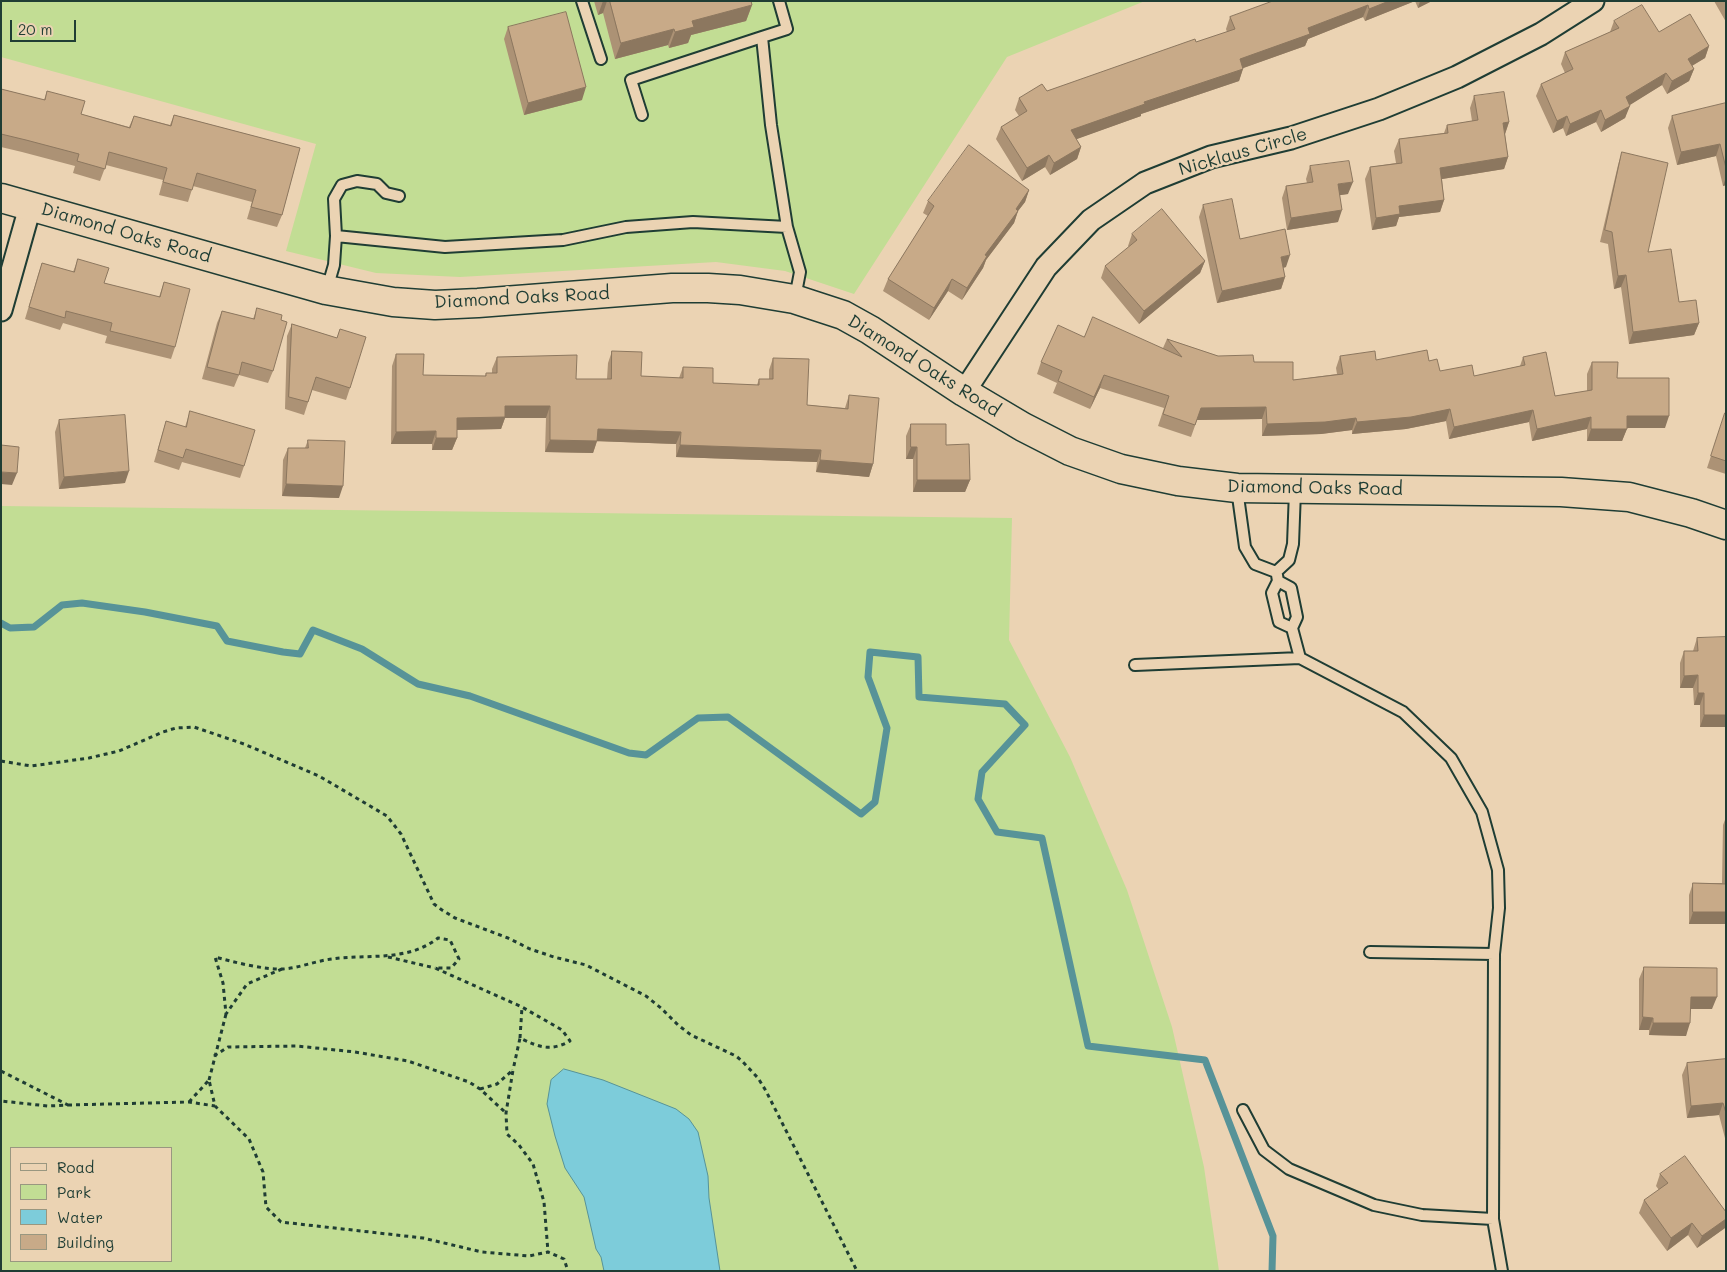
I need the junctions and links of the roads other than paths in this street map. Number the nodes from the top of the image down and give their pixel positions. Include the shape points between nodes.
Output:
1 (582, 1) edge
2 (779, 1) edge
3 (1593, 1) edge
4 (762, 37) junction
5 (601, 59) dead end
6 (642, 114) dead end
7 (398, 196) dead end
8 (1, 198) edge
9 (30, 207) junction
10 (786, 228) junction
11 (336, 236) junction
12 (326, 290) junction
13 (794, 299) junction
14 (1, 310) edge
15 (964, 392) junction
16 (1237, 488) junction
17 (1295, 489) junction
18 (1726, 525) edge
19 (1277, 576) junction
20 (1292, 628) junction
21 (1300, 658) junction
22 (1135, 665) dead end
23 (1370, 952) dead end
24 (1494, 954) junction
25 (1243, 1110) dead end
26 (1493, 1219) junction
27 (1502, 1271) edge

1 - 5 lane
2 - 4 lane via 787,29
3 - 15 street, Nicklaus Circle via 1541,34 1458,77 1379,110 1291,138 1211,158 1145,183 1090,220 1046,266
4 - 6 lane via 631,80
4 - 10 lane
7 - 11 lane via 386,193 378,184 357,181 342,185 334,199
8 - 9 street, Diamond Oaks Road
9 - 12 street, Diamond Oaks Road
9 - 14 street
10 - 11 lane via 693,222 626,227 563,240 445,247
10 - 13 lane via 800,272
11 - 12 lane via 334,265
12 - 13 street, Diamond Oaks Road via 393,302 435,305 672,288 740,290
13 - 15 street, Diamond Oaks Road via 856,322
15 - 16 street, Diamond Oaks Road via 1070,451 1121,469 1178,481
16 - 17 street, Diamond Oaks Road
16 - 19 lane via 1245,547 1255,564
17 - 18 street, Diamond Oaks Road via 1561,492 1629,497 1691,512
17 - 19 lane via 1293,544 1289,560
19 - 20 lane via 1291,588 1297,617
19 - 20 lane via 1272,593 1279,622
20 - 21 lane
21 - 22 lane
21 - 24 lane via 1403,712 1451,758 1482,812 1498,870 1499,908
23 - 24 lane
24 - 26 lane
25 - 26 lane via 1264,1150 1289,1169 1374,1205 1422,1215
26 - 27 lane

